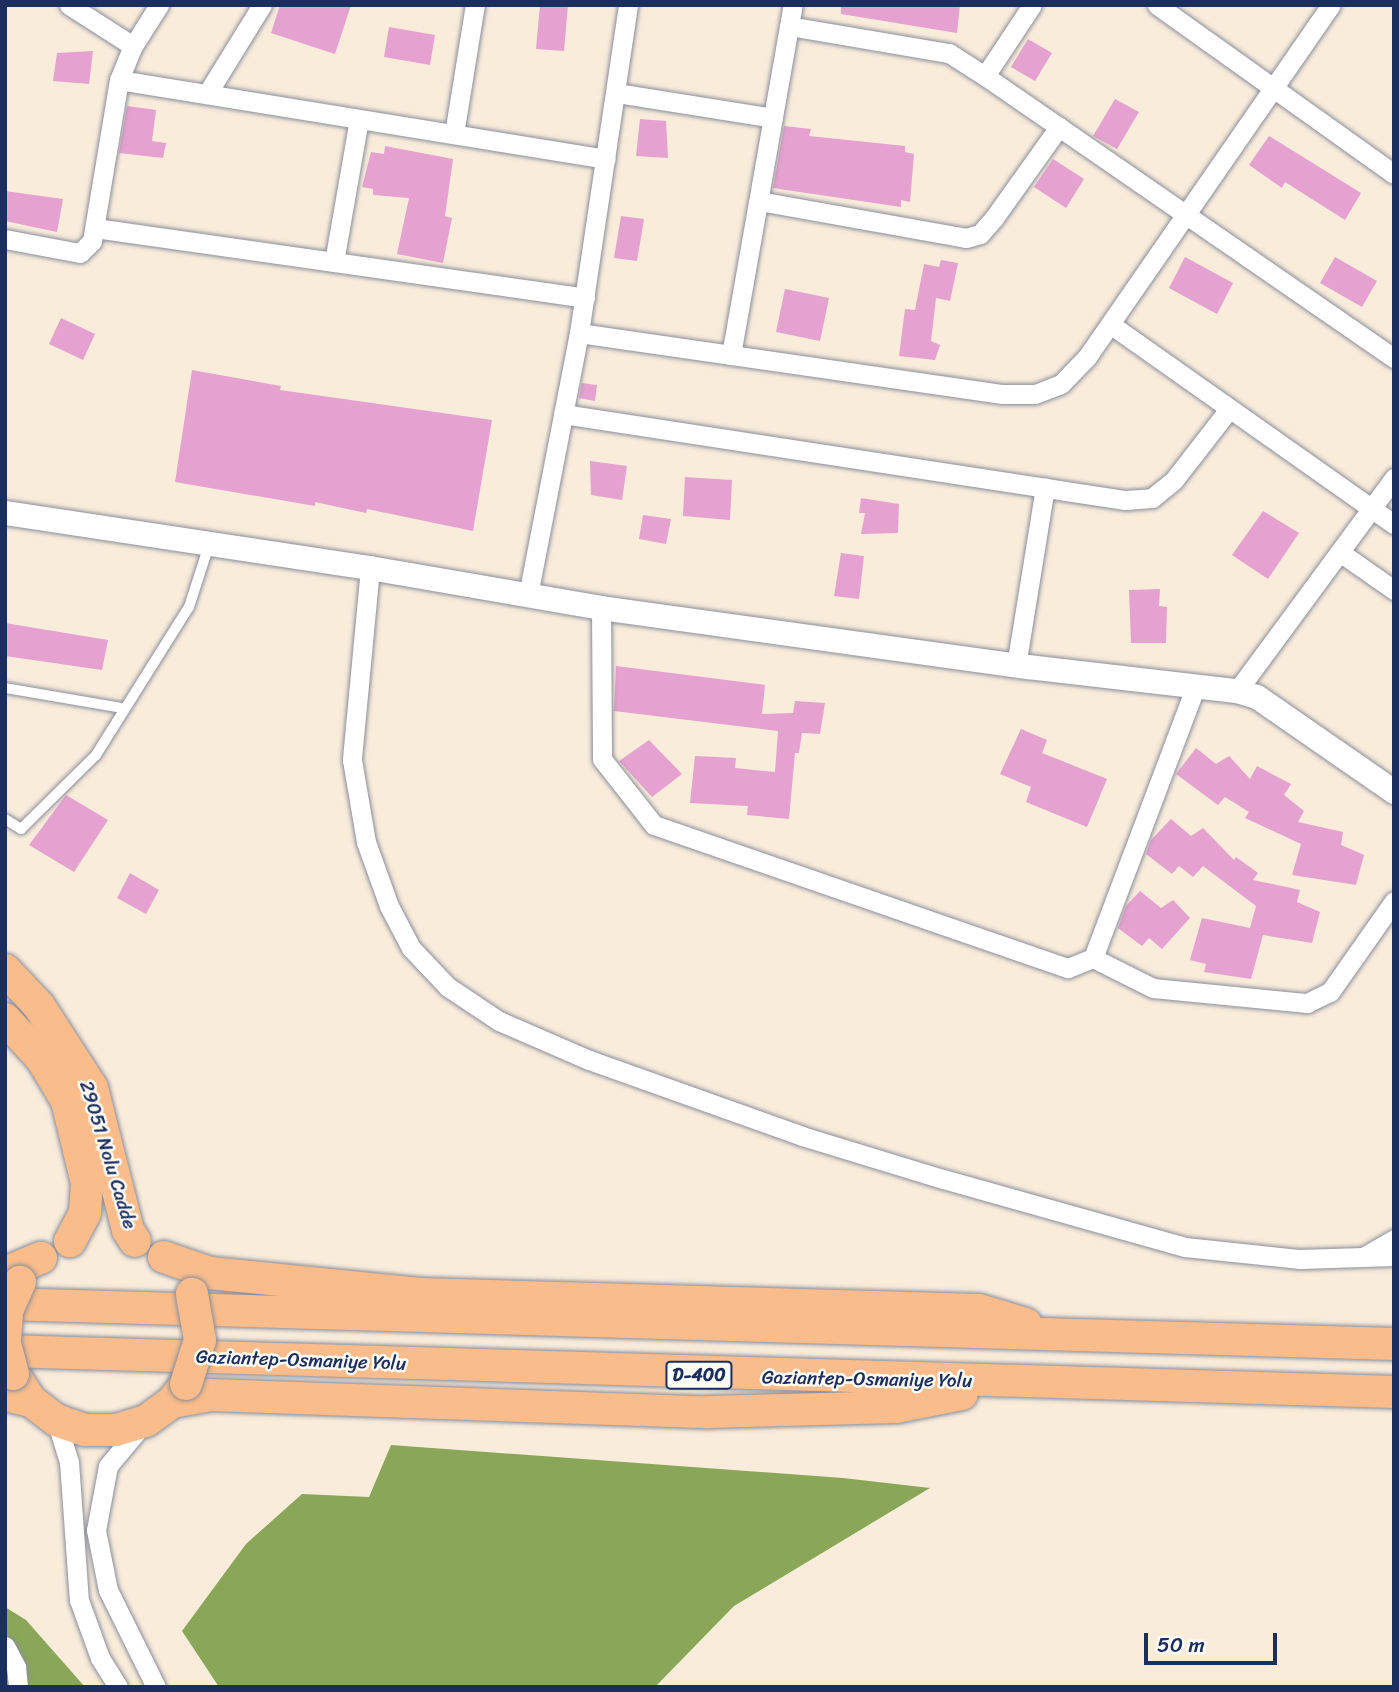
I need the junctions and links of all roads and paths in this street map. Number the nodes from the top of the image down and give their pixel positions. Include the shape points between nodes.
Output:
1 (69, 5) edge
2 (159, 5) edge
3 (262, 5) edge
4 (475, 5) edge
5 (628, 5) edge
6 (793, 5) edge
7 (1031, 5) edge
8 (1157, 5) edge
9 (1331, 5) edge
10 (789, 26) junction
11 (133, 46) junction
12 (985, 76) junction
13 (119, 80) junction
14 (1275, 89) junction
15 (616, 93) junction
16 (207, 94) junction
17 (773, 118) junction
18 (359, 119) junction
19 (1059, 127) junction
20 (454, 134) junction
21 (606, 159) junction
22 (1394, 174) edge
23 (758, 201) junction
24 (1186, 212) junction
25 (95, 228) junction
26 (5, 239) edge
27 (334, 262) junction
28 (585, 298) junction
29 (1110, 324) junction
30 (579, 333) junction
31 (731, 355) junction
32 (1394, 358) edge
33 (1228, 409) junction
34 (563, 414) junction
35 (1394, 478) edge
36 (1045, 487) junction
37 (1372, 510) junction
38 (5, 513) edge
39 (1394, 524) edge
40 (209, 544) junction
41 (1341, 553) junction
42 (370, 568) junction
43 (1394, 590) edge
44 (528, 595) junction
45 (601, 608) junction
46 (1016, 666) junction
47 (1196, 686) junction
48 (5, 688) edge
49 (1237, 691) junction
50 (122, 708) junction
51 (1394, 792) edge
52 (5, 819) edge
53 (1394, 901) edge
54 (1093, 958) junction
55 (5, 970) edge
56 (5, 1020) edge
57 (1394, 1239) edge
58 (70, 1241) junction
59 (135, 1241) junction
60 (1394, 1256) edge
61 (164, 1257) junction
62 (1363, 1257) junction
63 (10, 1286) edge
64 (1064, 1336) junction
65 (5, 1342) edge
66 (1394, 1344) edge
67 (14, 1380) edge
68 (1014, 1383) junction
69 (1394, 1392) edge
70 (179, 1393) junction
71 (56, 1420) junction
72 (146, 1421) junction
73 (5, 1646) edge
74 (18, 1687) edge
75 (118, 1687) edge
76 (156, 1687) edge

1 - 11 street
2 - 11 street
3 - 16 street
4 - 20 street
5 - 15 street
6 - 10 street
7 - 12 street
8 - 14 street
9 - 14 street
10 - 12 street via 949,53
10 - 17 street
11 - 13 street
12 - 19 street
13 - 16 street
13 - 25 street
14 - 22 street
14 - 24 street
15 - 17 street
15 - 21 street
16 - 18 street
17 - 23 street
18 - 20 street
18 - 27 street
19 - 23 street via 994,218 980,234 967,238
19 - 24 street
20 - 21 street
21 - 28 street
23 - 31 street
24 - 29 street
24 - 32 street
25 - 26 street via 92,241 80,253
25 - 27 street
27 - 28 street
28 - 30 street
29 - 31 street via 1061,384 1035,394 1003,394
29 - 33 street
30 - 31 street
30 - 34 street
33 - 36 street via 1174,480 1152,498 1125,500
33 - 37 street
34 - 36 street
34 - 44 street
35 - 37 street
36 - 46 street
37 - 39 street
37 - 41 street
38 - 40 street
40 - 42 street
40 - 50 lane via 189,607
41 - 43 street
41 - 49 street
42 - 44 street
42 - 62 street via 352,760 366,842 411,948 447,986 499,1021 589,1060 802,1136 943,1180 1185,1247 1243,1256
44 - 45 street
45 - 46 street
45 - 54 street via 601,760 654,825 1068,968
46 - 47 street
47 - 49 street
47 - 54 street
48 - 50 lane
49 - 51 street via 1256,697
50 - 52 lane via 96,755 21,829
53 - 54 street via 1330,992 1307,1003 1153,988
55 - 59 main road, 29051 Nolu Cadde via 38,1006 92,1088 128,1230
56 - 58 main road, 29051 Nolu Cadde via 42,1059 67,1101 87,1183 85,1213
57 - 62 street
58 - 59 main road via 102,1235
58 - 63 main road via 41,1258
59 - 61 main road
60 - 62 street
61 - 64 main road via 210,1273 420,1294 979,1310
61 - 70 main road, bridge via 192,1294 200,1340
63 - 64 main road
63 - 65 main road, bridge
64 - 66 main road
65 - 67 main road, bridge
67 - 68 main road, Gaziantep-Osmaniye Yolu / D-400
67 - 71 main road
68 - 69 main road, Gaziantep-Osmaniye Yolu / D-400
68 - 70 main road via 896,1407 708,1412
70 - 72 main road
71 - 72 main road via 85,1430 116,1430
71 - 75 street via 69,1462 79,1600 100,1658
72 - 76 street via 108,1466 96,1530 108,1590
73 - 74 street via 16,1667

